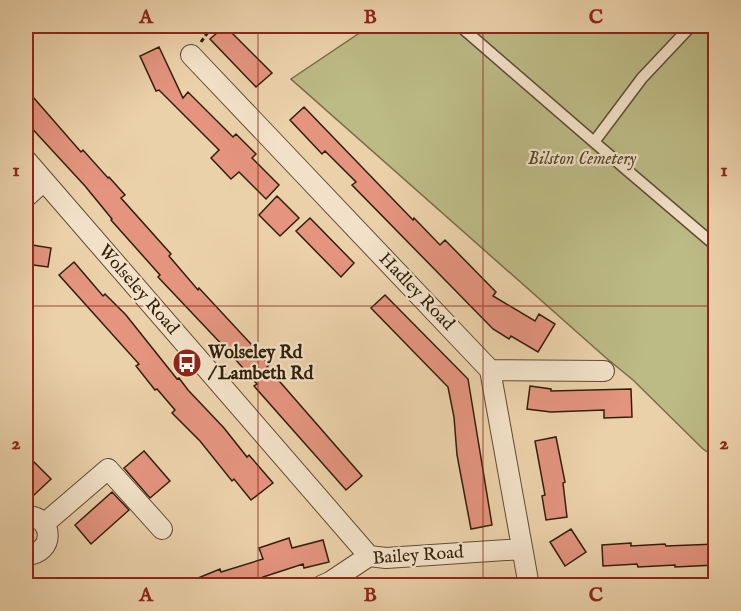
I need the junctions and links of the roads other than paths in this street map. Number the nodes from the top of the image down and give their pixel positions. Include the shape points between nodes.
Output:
1 (460, 26) edge
2 (691, 26) edge
3 (191, 55) dead end
4 (594, 142) junction
5 (26, 160) edge
6 (44, 181) junction
7 (26, 197) edge
8 (716, 246) edge
9 (490, 370) junction
10 (604, 371) dead end
11 (26, 516) edge
12 (44, 524) junction
13 (162, 529) dead end
14 (522, 549) junction
15 (26, 555) edge
16 (369, 556) junction
17 (321, 585) edge
18 (529, 585) edge

1 - 4 lane
2 - 4 lane via 642,78
3 - 9 street, Hadley Road
4 - 8 lane
5 - 6 street, Wolseley Road
6 - 7 street
6 - 16 street, Wolseley Road
9 - 10 street
9 - 14 street
11 - 12 street
12 - 13 street via 108,469
12 - 15 street via 46,543 38,552
14 - 16 street, Bailey Road
14 - 18 street
16 - 17 street, Bailey Road

